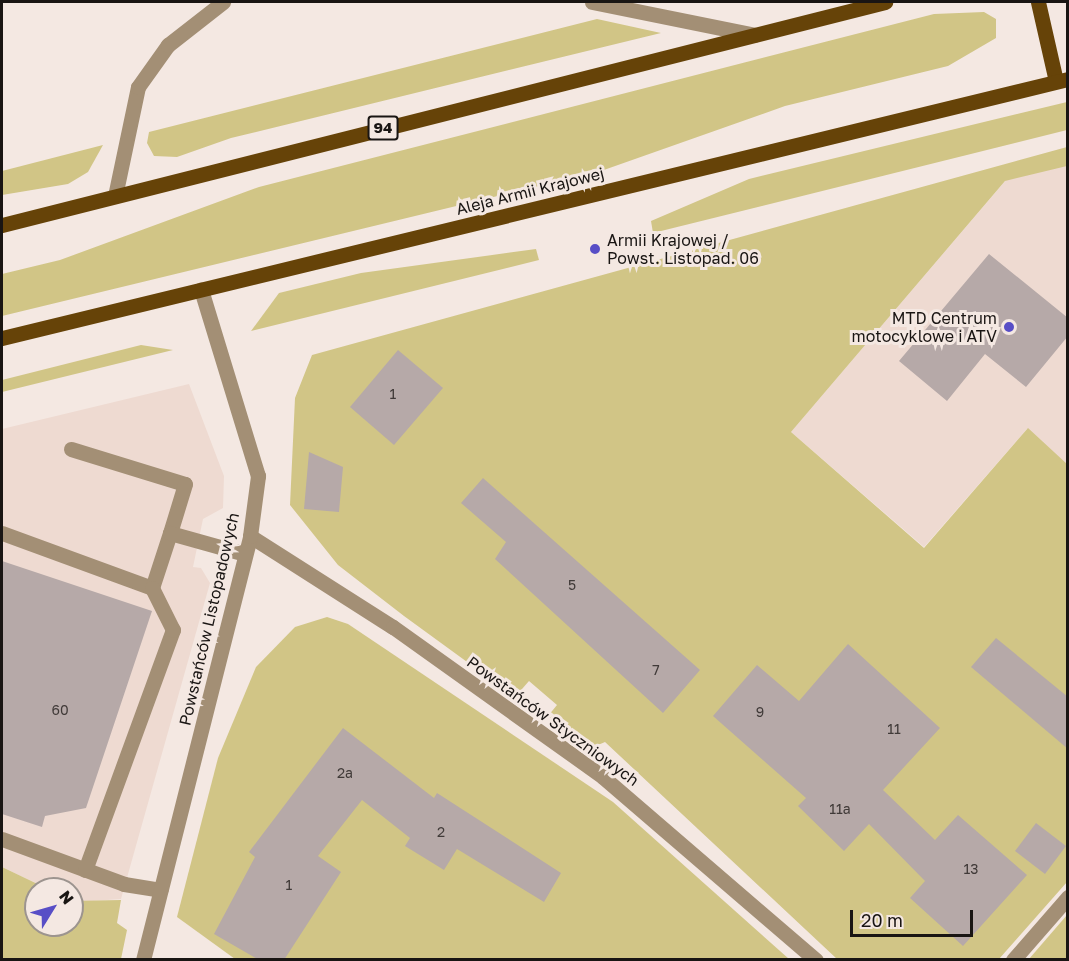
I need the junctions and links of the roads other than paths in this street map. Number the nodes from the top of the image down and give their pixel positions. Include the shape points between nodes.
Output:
1 (223, 2) edge
2 (592, 2) edge
3 (885, 2) edge
4 (1038, 2) edge
5 (755, 35) junction
6 (1062, 80) edge
7 (116, 196) junction
8 (2, 225) edge
9 (201, 289) junction
10 (2, 338) edge
11 (71, 449) dead end
12 (2, 533) edge
13 (170, 533) junction
14 (250, 536) junction
15 (245, 555) junction
16 (152, 588) junction
17 (2, 839) edge
18 (86, 870) junction
19 (161, 890) junction
20 (1068, 897) edge
21 (143, 960) edge
22 (816, 960) edge
23 (1013, 960) edge

1 - 7 street via 168,45 138,87
2 - 5 street
3 - 5 main road, 94
4 - 6 main road
5 - 7 main road, 94
6 - 9 main road, Aleja Armii Krajowej
7 - 8 main road, 94
9 - 10 main road, Aleja Armii Krajowej
9 - 14 street, Powstańców Listopadowych via 258,476
11 - 13 street via 185,484
12 - 16 street
13 - 15 street
13 - 16 street
14 - 15 street, Powstańców Listopadowych
14 - 22 street, Powstańców Styczniowych via 393,627 603,777
15 - 19 street, Powstańców Listopadowych
16 - 18 street via 173,630
17 - 18 street
18 - 19 street
19 - 21 street, Powstańców Listopadowych
20 - 23 street

